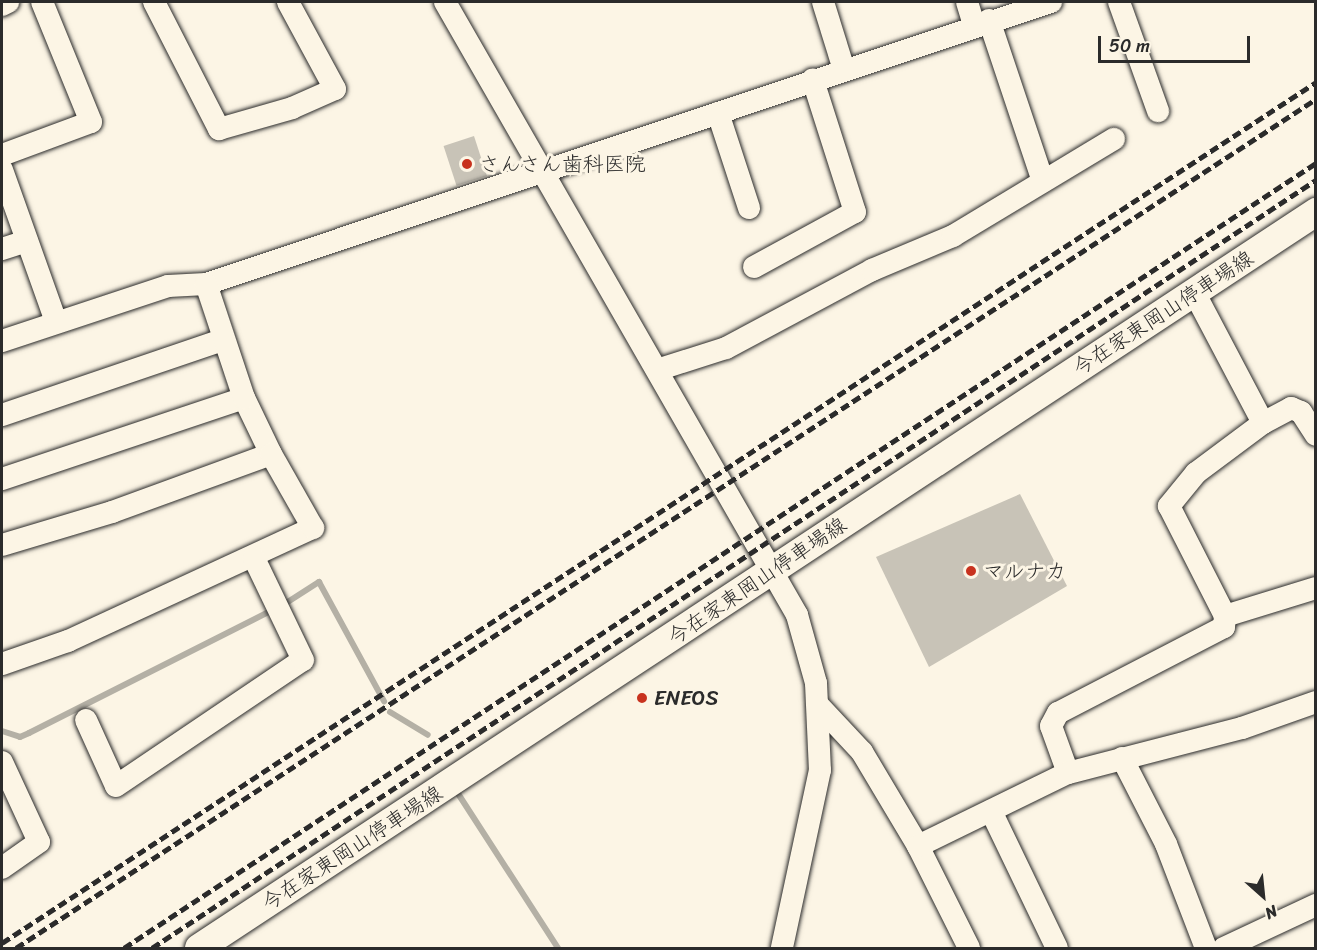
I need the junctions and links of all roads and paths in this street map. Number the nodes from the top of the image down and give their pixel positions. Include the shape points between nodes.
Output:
1 (8, 2) edge
2 (42, 2) edge
3 (154, 2) edge
4 (288, 2) edge
5 (445, 2) edge
6 (823, 2) edge
7 (967, 2) edge
8 (1050, 2) edge
9 (1119, 2) edge
10 (2, 5) edge
11 (982, 22) junction
12 (844, 70) junction
13 (813, 80) junction
14 (1158, 111) dead end
15 (718, 113) junction
16 (1114, 139) dead end
17 (2, 155) edge
18 (2, 170) edge
19 (543, 174) junction
20 (1043, 181) junction
21 (749, 208) dead end
22 (1316, 212) edge
23 (27, 241) junction
24 (2, 249) edge
25 (754, 267) dead end
26 (206, 284) junction
27 (1194, 292) junction
28 (56, 322) junction
29 (222, 340) junction
30 (2, 341) edge
31 (657, 370) junction
32 (244, 398) junction
33 (2, 415) edge
34 (1263, 423) junction
35 (1316, 435) edge
36 (271, 454) junction
37 (2, 479) edge
38 (2, 545) edge
39 (254, 558) junction
40 (771, 571) junction
41 (1316, 588) edge
42 (1225, 616) junction
43 (2, 664) edge
44 (1316, 702) edge
45 (819, 706) junction
46 (86, 720) dead end
47 (1122, 758) junction
48 (2, 762) edge
49 (1068, 772) junction
50 (9, 799) edge
51 (991, 811) junction
52 (918, 846) junction
53 (2, 868) edge
54 (1316, 905) edge
55 (199, 948) edge
56 (782, 948) edge
57 (969, 948) edge
58 (1057, 948) edge
59 (1206, 948) edge
60 (1224, 948) edge

1 - 10 street
2 - 17 street via 91,122
3 - 4 street via 219,129 292,108 335,89
5 - 19 street
6 - 12 street
7 - 11 street
8 - 11 street
9 - 14 street
11 - 12 street
11 - 20 street
12 - 13 street
13 - 15 street
13 - 25 street via 855,212
15 - 19 street
15 - 21 street
16 - 20 street
18 - 23 street
19 - 26 street
19 - 31 street
20 - 31 street via 953,236 872,270 779,323 726,348
22 - 27 main road, 今在家東岡山停車場線
23 - 24 street
23 - 28 street
26 - 28 street via 168,286
26 - 29 street
27 - 34 street
27 - 40 main road, 今在家東岡山停車場線
28 - 30 street
29 - 32 street
29 - 33 street
31 - 40 street
32 - 36 street
32 - 37 street
34 - 35 street via 1291,408 1301,412
34 - 42 street via 1196,473 1169,506
36 - 38 street via 112,512
36 - 39 street via 313,528
39 - 43 street via 68,641
39 - 46 street via 303,660 116,786
40 - 45 street via 797,615 810,653
40 - 55 main road, 今在家東岡山停車場線
41 - 42 street
42 - 49 street via 1224,627 1058,713 1051,726
44 - 47 street via 1242,728
45 - 52 street via 862,752
45 - 56 street via 820,770
47 - 49 street
47 - 59 street via 1166,844
48 - 50 street
49 - 51 street
50 - 53 street via 39,842
51 - 52 street
51 - 58 street
52 - 57 street
54 - 60 street

